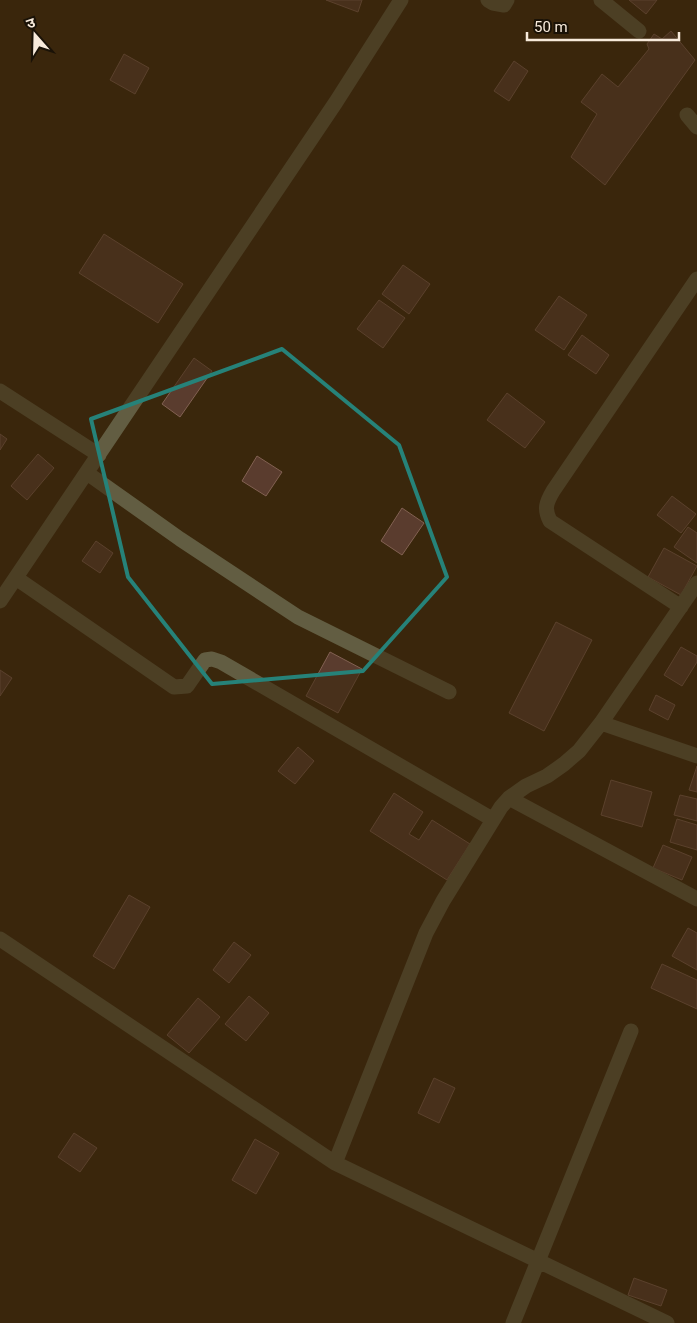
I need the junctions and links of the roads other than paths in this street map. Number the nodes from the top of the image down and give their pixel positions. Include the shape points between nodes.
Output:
1 (401, 0) edge
2 (488, 0) edge
3 (507, 0) edge
4 (601, 0) edge
5 (639, 31) dead end
6 (697, 279) edge
7 (0, 391) edge
8 (99, 455) junction
9 (87, 473) junction
10 (16, 578) junction
11 (697, 583) edge
12 (0, 601) edge
13 (681, 607) junction
14 (449, 692) dead end
15 (601, 723) junction
16 (697, 756) edge
17 (509, 798) junction
18 (492, 819) junction
19 (697, 899) edge
20 (0, 939) edge
21 (631, 1031) dead end
22 (335, 1163) junction
23 (539, 1260) junction
24 (640, 1318) edge
25 (513, 1323) edge
26 (667, 1323) edge

1 - 8 street
2 - 3 street via 504,5
4 - 5 street
6 - 13 street via 553,491 545,511 550,522
7 - 8 street
8 - 9 street
9 - 10 street
9 - 14 street via 298,617
10 - 12 street
10 - 18 street via 174,688 187,686 205,660 221,662
11 - 13 street
13 - 15 street
15 - 16 street
15 - 17 street via 564,764
17 - 18 street
17 - 19 street
18 - 22 street via 442,900 426,933
20 - 22 street
21 - 23 street
22 - 23 street
23 - 24 street
23 - 25 street
24 - 26 street

